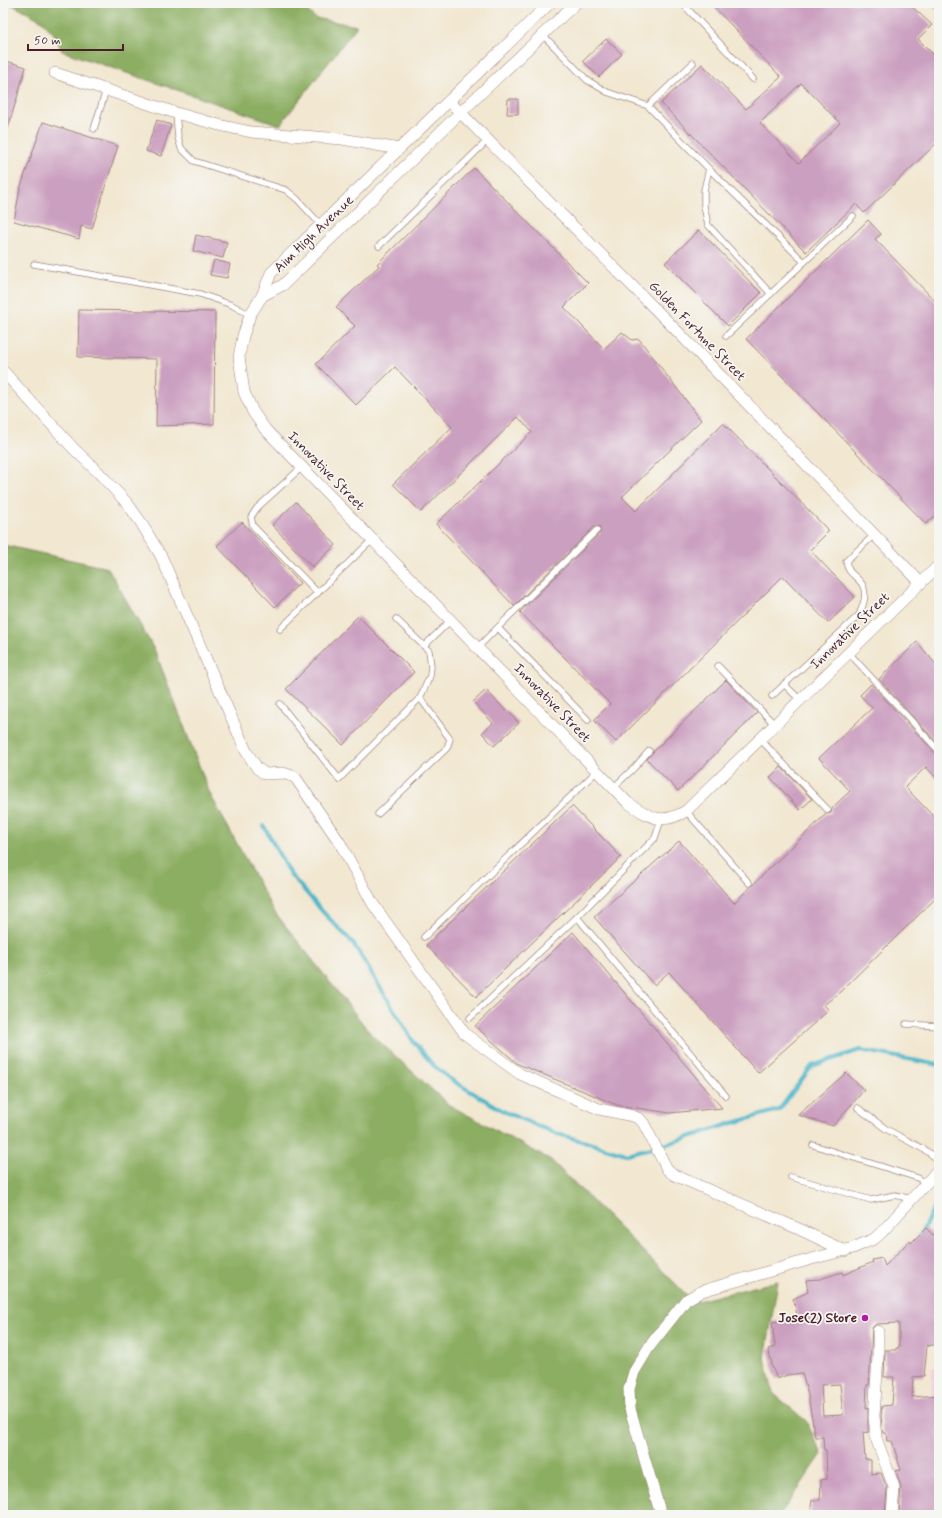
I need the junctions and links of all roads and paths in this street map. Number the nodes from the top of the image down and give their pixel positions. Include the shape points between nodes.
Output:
1 (550, 3) edge
2 (576, 3) edge
3 (682, 3) edge
4 (936, 3) edge
5 (939, 6) edge
6 (543, 35) junction
7 (693, 63) dead end
8 (55, 73) dead end
9 (753, 79) dead end
10 (106, 90) junction
11 (448, 101) junction
12 (648, 106) junction
13 (176, 113) junction
14 (460, 113) junction
15 (94, 129) dead end
16 (488, 140) junction
17 (399, 149) junction
18 (709, 169) junction
19 (853, 216) dead end
20 (321, 225) junction
21 (379, 246) dead end
22 (804, 262) junction
23 (34, 264) dead end
24 (771, 294) junction
25 (262, 296) junction
26 (250, 315) junction
27 (726, 336) dead end
28 (3, 371) edge
29 (302, 467) junction
30 (597, 530) dead end
31 (874, 535) junction
32 (372, 540) junction
33 (939, 566) edge
34 (921, 583) junction
35 (318, 593) junction
36 (396, 619) dead end
37 (450, 620) junction
38 (498, 628) junction
39 (280, 629) dead end
40 (424, 646) junction
41 (477, 648) junction
42 (848, 653) junction
43 (718, 666) dead end
44 (784, 684) junction
45 (772, 696) dead end
46 (420, 698) junction
47 (801, 701) junction
48 (280, 704) dead end
49 (588, 720) dead end
50 (775, 725) junction
51 (760, 739) junction
52 (649, 751) dead end
53 (939, 751) edge
54 (597, 771) junction
55 (613, 788) junction
56 (828, 810) dead end
57 (686, 811) junction
58 (378, 814) dead end
59 (661, 820) junction
60 (749, 883) dead end
61 (577, 918) junction
62 (424, 937) dead end
63 (470, 1018) dead end
64 (906, 1024) dead end
65 (939, 1026) edge
66 (726, 1096) dead end
67 (858, 1108) dead end
68 (813, 1145) dead end
69 (939, 1160) edge
70 (939, 1168) edge
71 (791, 1177) dead end
72 (926, 1183) junction
73 (911, 1199) junction
74 (845, 1251) junction
75 (878, 1331) dead end
76 (661, 1515) edge
77 (892, 1515) edge

1 - 11 street, Aim High Avenue
2 - 6 street, Aim High Avenue
3 - 9 lane
4 - 5 street
6 - 12 lane via 587,80 607,92
6 - 14 street, Aim High Avenue
7 - 12 lane
8 - 10 street
10 - 13 street
10 - 15 lane
11 - 14 street, Golden Fortune Street
11 - 17 street, Aim High Avenue
12 - 18 lane
13 - 17 street via 219,126 251,132 342,139
13 - 20 lane via 181,148 194,161 286,190
14 - 16 street, Golden Fortune Street
14 - 25 street, Aim High Avenue via 283,285
16 - 21 lane
16 - 31 street, Golden Fortune Street
17 - 20 street, Aim High Avenue
18 - 22 lane
18 - 24 lane via 704,190 708,225
19 - 22 lane
20 - 25 street, Aim High Avenue via 271,273
22 - 24 lane
23 - 26 lane via 200,294 232,305
24 - 27 lane
25 - 26 street, Innovative Street
26 - 29 street, Innovative Street via 238,357 244,392 253,412 265,429
28 - 74 street via 127,503 140,521 161,556 246,751 257,768 265,774 283,773 295,777 340,843 373,904 465,1034 520,1074 599,1109 640,1119 667,1169 674,1175
29 - 32 street, Innovative Street
29 - 35 lane via 257,508 251,517 253,526
30 - 38 lane
31 - 34 street, Golden Fortune Street
31 - 44 lane via 846,561 847,569 863,585 865,602 859,616
32 - 35 lane
32 - 37 street, Innovative Street
33 - 34 street, Innovative Street
34 - 42 street, Innovative Street
35 - 39 lane
36 - 40 lane
37 - 40 lane
37 - 41 street, Innovative Street
38 - 41 lane
38 - 49 lane
40 - 46 lane via 429,651 431,666 430,676
41 - 54 street, Innovative Street
42 - 47 street, Innovative Street
42 - 53 lane
43 - 50 lane
44 - 45 lane
44 - 47 lane
46 - 48 lane via 339,779
46 - 58 lane via 450,739 447,748
47 - 50 street, Innovative Street
50 - 51 street, Innovative Street
51 - 56 lane
51 - 57 street, Innovative Street
52 - 55 lane
54 - 55 street, Innovative Street
54 - 62 lane
55 - 59 street, Innovative Street via 643,813
57 - 59 street, Innovative Street via 675,818
57 - 60 lane
59 - 61 lane via 655,838
61 - 63 lane
61 - 66 lane
64 - 65 lane
67 - 69 lane via 886,1129
68 - 72 lane via 918,1178
70 - 72 street
71 - 73 lane via 871,1200 895,1195
72 - 73 street
73 - 74 street via 874,1239
74 - 76 street via 702,1291 686,1300 649,1347 634,1372 629,1389 630,1409
75 - 77 street via 874,1416 876,1438 894,1487

